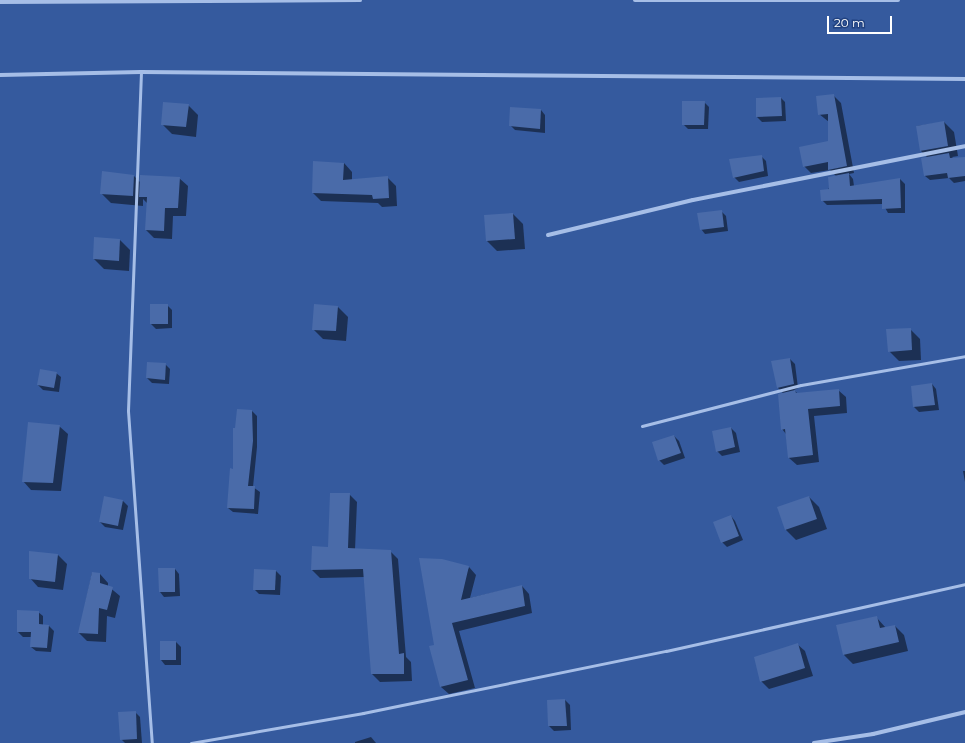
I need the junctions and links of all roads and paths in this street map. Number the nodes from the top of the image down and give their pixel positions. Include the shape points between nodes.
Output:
1 (360, 0) edge
2 (635, 0) edge
3 (794, 0) edge
4 (898, 0) edge
5 (141, 1) edge
6 (0, 2) edge
7 (141, 72) junction
8 (0, 75) edge
9 (965, 79) edge
10 (965, 146) edge
11 (548, 235) dead end
12 (965, 356) edge
13 (642, 426) dead end
14 (965, 584) edge
15 (965, 712) edge
16 (152, 743) edge
17 (191, 743) edge
18 (814, 743) edge

1 - 5 street
2 - 3 street
3 - 4 street
5 - 6 street
7 - 8 street
7 - 9 street
7 - 16 lane via 128,411
10 - 11 street via 693,200
12 - 13 lane via 801,385
14 - 17 lane via 643,656 363,713
15 - 18 street via 873,734

